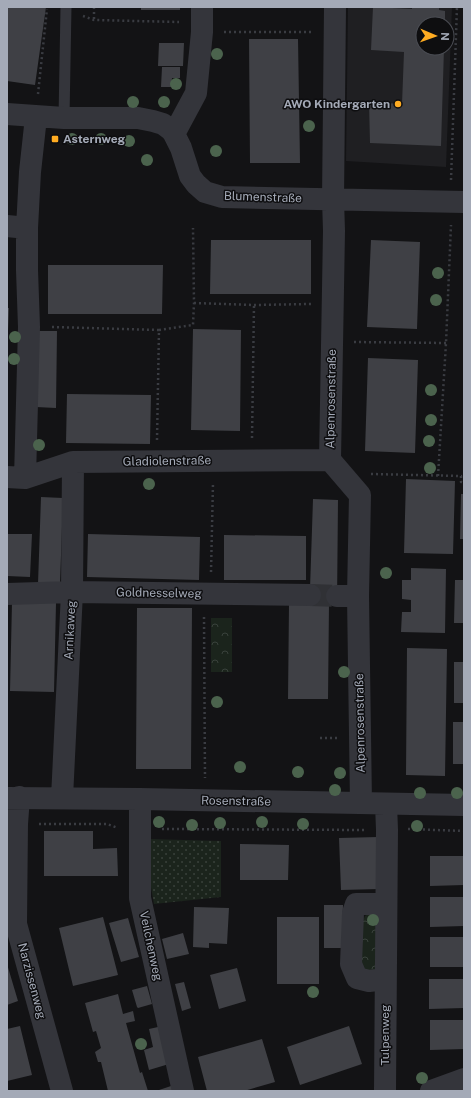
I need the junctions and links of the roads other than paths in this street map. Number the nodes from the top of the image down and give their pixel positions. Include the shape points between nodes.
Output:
1 (336, 7) edge
2 (66, 8) edge
3 (202, 21) edge
4 (7, 114) edge
5 (36, 117) junction
6 (64, 118) junction
7 (174, 134) junction
8 (333, 199) junction
9 (464, 202) edge
10 (17, 227) edge
11 (73, 462) junction
12 (335, 466) junction
13 (16, 477) edge
14 (72, 592) junction
15 (7, 594) edge
16 (310, 595) tunnel mouth
17 (13, 798) edge
18 (62, 798) junction
19 (140, 799) junction
20 (361, 803) junction
21 (386, 804) junction
22 (464, 805) edge
23 (386, 904) junction
24 (385, 979) junction
25 (464, 1079) edge
26 (434, 1090) edge
27 (62, 1091) edge
28 (183, 1091) edge
29 (385, 1091) edge

1 - 8 street, Alpenrosenstraße
2 - 6 lane
3 - 7 street via 196,93
4 - 5 street, Blumenstraße
5 - 6 street, Blumenstraße
5 - 10 street via 30,172
6 - 7 street, Blumenstraße via 138,118 163,124
7 - 8 street, Blumenstraße via 190,176 206,192 222,198
8 - 9 street, Blumenstraße
8 - 12 street, Alpenrosenstraße via 332,342
10 - 13 street via 27,270 29,327
11 - 12 street, Gladiolenstraße via 252,460
11 - 13 street, Gladiolenstraße
11 - 14 street, Arnikaweg
12 - 20 street, Alpenrosenstraße via 360,495 347,596
14 - 15 street, Goldnesselweg
14 - 16 street, Goldnesselweg
14 - 18 street, Arnikaweg
17 - 18 street, Rosenstraße
17 - 27 street, Narzissenweg via 17,824 16,924
18 - 19 street, Rosenstraße
19 - 20 street, Rosenstraße
19 - 28 street, Veilchenweg via 140,898
20 - 21 street, Rosenstraße
21 - 22 street, Rosenstraße
21 - 23 street, Tulpenweg
23 - 24 street, Tulpenweg
23 - 24 street via 356,904 353,913 351,964 357,978 370,981
24 - 29 street, Tulpenweg
25 - 26 street

